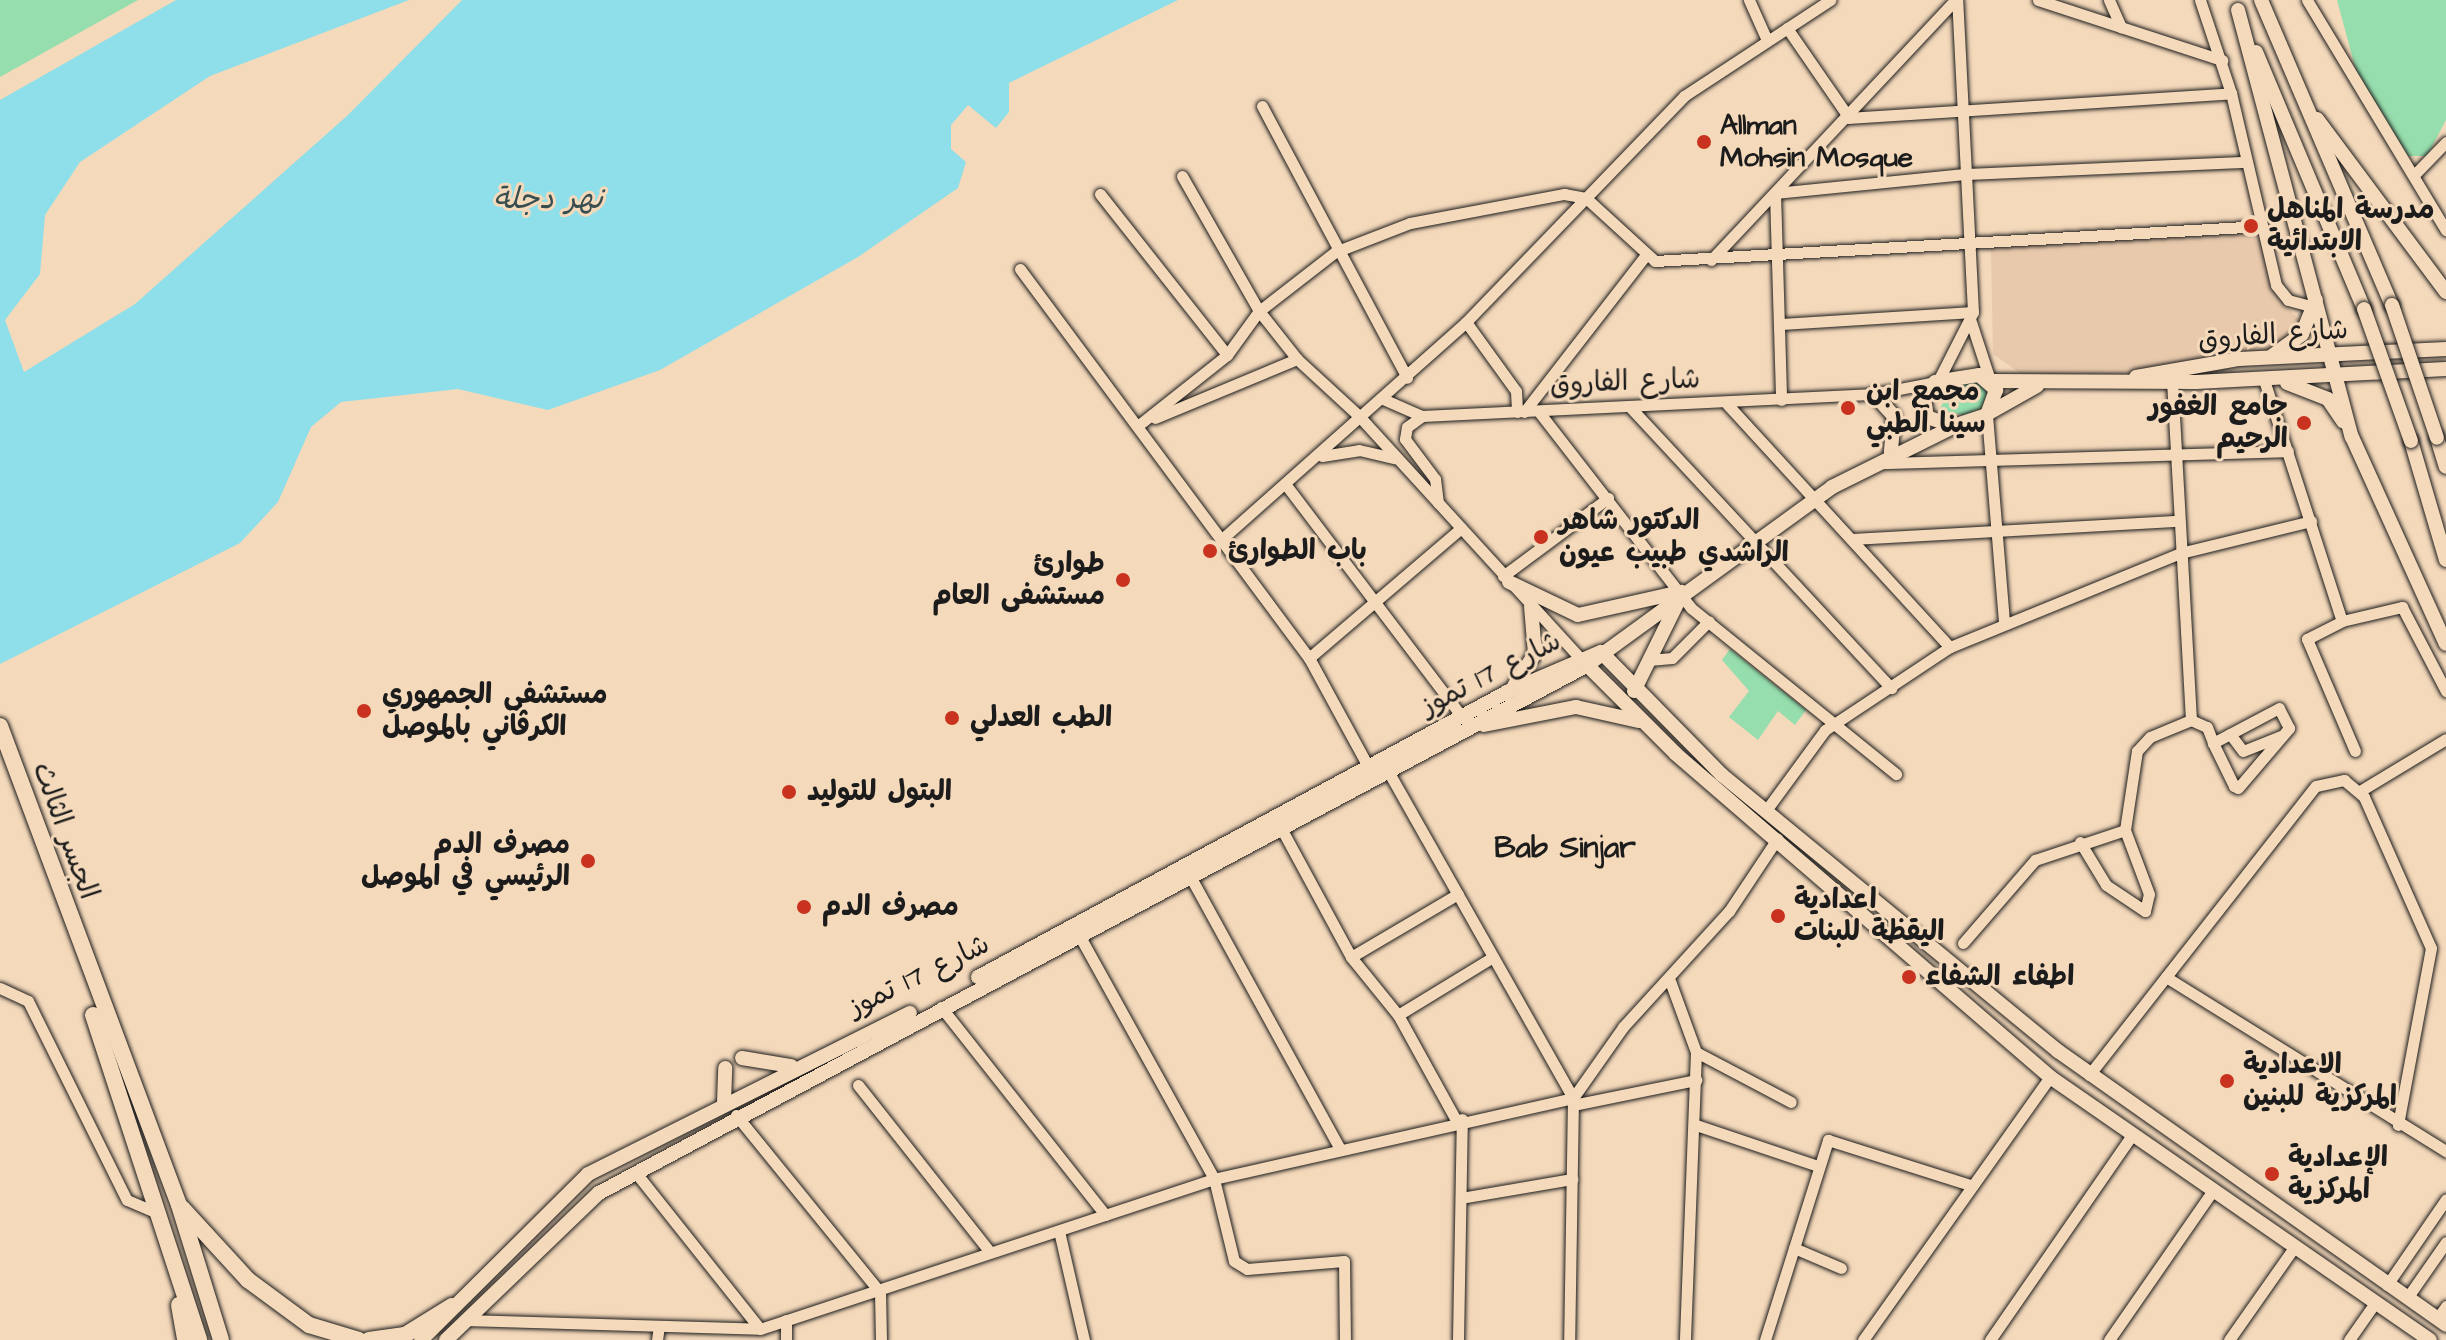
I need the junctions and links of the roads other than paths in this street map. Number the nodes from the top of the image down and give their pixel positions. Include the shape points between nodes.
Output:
1 (1749, 0) edge
2 (1830, 0) edge
3 (1956, 0) edge
4 (2038, 0) edge
5 (2109, 0) edge
6 (2200, 0) edge
7 (2261, 0) edge
8 (2307, 0) edge
9 (2236, 5) edge
10 (2121, 27) junction
11 (1787, 28) junction
12 (1767, 40) junction
13 (2222, 60) junction
14 (2231, 93) junction
15 (2305, 104) junction
16 (1262, 106) dead end
17 (1963, 110) junction
18 (1849, 118) junction
19 (2446, 142) edge
20 (2431, 161) junction
21 (2446, 161) edge
22 (2247, 162) junction
23 (1967, 174) junction
24 (2414, 175) junction
25 (1182, 176) dead end
26 (1775, 193) junction
27 (1100, 194) dead end
28 (1586, 198) junction
29 (2444, 224) edge
30 (2262, 226) junction
31 (1971, 244) junction
32 (1335, 252) junction
33 (1646, 255) junction
34 (1775, 256) junction
35 (1711, 260) junction
36 (1020, 269) dead end
37 (2446, 292) edge
38 (2315, 299) junction
39 (1259, 311) junction
40 (1972, 317) junction
41 (1466, 322) junction
42 (1781, 324) junction
43 (2446, 349) edge
44 (1227, 355) junction
45 (2330, 356) junction
46 (2268, 357) junction
47 (1297, 359) junction
48 (2446, 369) edge
49 (2334, 376) junction
50 (1407, 378) junction
51 (1991, 380) junction
52 (2270, 380) junction
53 (1937, 381) junction
54 (2106, 383) junction
55 (2172, 383) junction
56 (2042, 385) junction
57 (1874, 394) junction
58 (1383, 399) junction
59 (1781, 400) junction
60 (1727, 404) junction
61 (1630, 407) junction
62 (1521, 412) junction
63 (1539, 412) junction
64 (1988, 415) junction
65 (1359, 416) junction
66 (1422, 416) junction
67 (1140, 424) junction
68 (1955, 426) junction
69 (2352, 437) junction
70 (2288, 451) junction
71 (1891, 452) junction
72 (1318, 458) junction
73 (2175, 459) junction
74 (1400, 461) junction
75 (1991, 462) junction
76 (1871, 463) junction
77 (2446, 467) edge
78 (1286, 485) junction
79 (1608, 498) junction
80 (1813, 500) junction
81 (1438, 503) junction
82 (2178, 521) junction
83 (2311, 521) junction
84 (1461, 528) junction
85 (1996, 531) junction
86 (1223, 538) junction
87 (1853, 539) junction
88 (1754, 541) junction
89 (2180, 553) junction
90 (2446, 560) edge
91 (1506, 579) junction
92 (1683, 592) junction
93 (1373, 603) junction
94 (1531, 606) junction
95 (1709, 621) junction
96 (2342, 621) junction
97 (2004, 624) junction
98 (2446, 644) edge
99 (1950, 647) junction
100 (1601, 652) junction
101 (1309, 658) junction
102 (1649, 660) junction
103 (1583, 662) junction
104 (1891, 688) junction
105 (1634, 691) junction
106 (2446, 691) edge
107 (1507, 692) junction
108 (2191, 720) junction
109 (1466, 721) junction
110 (1837, 725) junction
111 (0, 726) edge
112 (1651, 727) junction
113 (2230, 734) junction
114 (2284, 735) junction
115 (2446, 739) edge
116 (2213, 743) junction
117 (2355, 751) dead end
118 (0, 755) edge
119 (1369, 768) junction
120 (1388, 771) junction
121 (1896, 774) dead end
122 (2360, 791) junction
123 (1767, 809) junction
124 (1281, 828) junction
125 (2125, 830) junction
126 (1777, 839) junction
127 (2080, 842) junction
128 (1190, 876) junction
129 (1458, 894) junction
130 (1079, 935) junction
131 (1963, 943) dead end
132 (77, 956) junction
133 (1351, 957) junction
134 (1493, 957) junction
135 (2166, 977) junction
136 (1670, 981) junction
137 (1977, 984) junction
138 (0, 988) edge
139 (1961, 1002) junction
140 (941, 1007) junction
141 (1398, 1015) junction
142 (1696, 1052) junction
143 (742, 1058) dead end
144 (795, 1066) junction
145 (725, 1068) dead end
146 (2089, 1075) junction
147 (2050, 1077) junction
148 (1696, 1080) junction
149 (858, 1085) dead end
150 (1573, 1102) junction
151 (1791, 1102) dead end
152 (724, 1103) junction
153 (736, 1115) junction
154 (1459, 1119) junction
155 (1696, 1125) junction
156 (2398, 1125) junction
157 (2132, 1135) junction
158 (1339, 1147) junction
159 (2446, 1151) edge
160 (1818, 1166) junction
161 (636, 1173) junction
162 (1214, 1179) junction
163 (1572, 1179) junction
164 (1970, 1185) junction
165 (2212, 1192) junction
166 (1461, 1198) junction
167 (2446, 1199) edge
168 (179, 1205) junction
169 (160, 1214) junction
170 (1105, 1215) junction
171 (526, 1229) junction
172 (1059, 1231) junction
173 (2446, 1242) edge
174 (540, 1243) junction
175 (2295, 1246) junction
176 (1794, 1248) junction
177 (990, 1252) junction
178 (173, 1263) junction
179 (1841, 1268) dead end
180 (2387, 1285) junction
181 (880, 1292) junction
182 (2407, 1298) junction
183 (2375, 1303) junction
184 (452, 1306) junction
185 (2446, 1306) edge
186 (465, 1320) junction
187 (786, 1320) junction
188 (2442, 1322) edge
189 (659, 1326) junction
190 (760, 1329) junction
191 (185, 1340) edge
192 (199, 1340) edge
193 (221, 1340) edge
194 (359, 1340) edge
195 (369, 1340) edge
196 (421, 1340) edge
197 (446, 1340) edge
198 (657, 1340) edge
199 (786, 1340) edge
200 (881, 1340) edge
201 (1084, 1340) edge
202 (1345, 1340) edge
203 (1458, 1340) edge
204 (1569, 1340) edge
205 (1685, 1340) edge
206 (1765, 1340) edge
207 (1863, 1340) edge
208 (1990, 1340) edge
209 (2109, 1340) edge
210 (2229, 1340) edge
211 (2349, 1340) edge
212 (2430, 1340) edge

1 - 12 street
2 - 11 street
3 - 17 street
3 - 18 street
4 - 10 street
5 - 10 street
6 - 13 street
7 - 15 main road
8 - 24 street via 2363,103
9 - 38 main road
9 - 90 main road, bridge via 2364,309
10 - 13 street
11 - 12 street
11 - 18 street
12 - 28 street via 1684,96
13 - 14 street
14 - 17 street
14 - 22 street
15 - 37 main road
15 - 77 main road, bridge via 2392,305
16 - 32 street
17 - 18 street
17 - 23 street
18 - 26 street
19 - 20 street
20 - 21 street
20 - 24 street
22 - 23 street
22 - 30 street
23 - 26 street
23 - 31 street
24 - 29 street
25 - 39 street
26 - 34 street
26 - 35 street
27 - 44 street
28 - 32 street via 1564,194 1410,223
28 - 33 street
28 - 41 street
30 - 31 street
30 - 38 street via 2281,294
31 - 34 street
31 - 40 street
32 - 39 street
32 - 50 street
33 - 35 street
33 - 62 street
34 - 35 street
34 - 42 street
36 - 67 street
38 - 45 main road
38 - 46 main road via 2295,342
39 - 44 street
39 - 47 street
40 - 42 street
40 - 51 street
40 - 53 street
41 - 50 street
41 - 62 street via 1516,391
42 - 59 street
43 - 45 main road, شارع الفاروق
44 - 67 street
45 - 46 main road, شارع الفاروق
45 - 49 main road
46 - 54 main road, شارع الفاروق
47 - 65 street
47 - 67 street
48 - 49 main road, شارع الفاروق
49 - 52 main road, شارع الفاروق
49 - 69 main road
50 - 58 street
51 - 53 main road, شارع الفاروق
51 - 56 main road, شارع الفاروق
51 - 64 main road via 1997,394
52 - 55 main road, شارع الفاروق
52 - 69 main road via 2328,399
52 - 70 street
53 - 57 street, شارع الفاروق
53 - 68 main road via 1924,398 1925,413
54 - 55 main road, شارع الفاروق
54 - 56 main road, شارع الفاروق
55 - 73 street
56 - 64 main road, شارع الفاروق
57 - 59 street, شارع الفاروق
57 - 71 main road via 1897,423
58 - 65 street
58 - 66 street
59 - 60 street, شارع الفاروق
60 - 61 street, شارع الفاروق
60 - 80 street
61 - 63 street, شارع الفاروق
61 - 88 street
62 - 63 street, شارع الفاروق
62 - 66 street, شارع الفاروق
63 - 79 street
64 - 68 main road, شارع الفاروق
64 - 75 street
65 - 72 street
65 - 74 street
66 - 81 street via 1407,427 1405,439 1435,479
67 - 86 street
68 - 71 main road, شارع الفاروق
69 - 98 main road
70 - 73 street
70 - 83 street
71 - 76 main road, شارع الفاروق
72 - 74 street via 1359,450
72 - 78 street
73 - 75 street
73 - 82 street
74 - 81 street
75 - 76 street
75 - 85 street
76 - 80 main road, شارع الفاروق
78 - 86 street
78 - 93 street
79 - 91 street
79 - 92 street
80 - 87 street
80 - 88 main road, شارع الفاروق
81 - 84 street
82 - 85 street
82 - 89 street
83 - 89 street
83 - 96 street
84 - 91 street
84 - 93 street
85 - 87 street
85 - 97 street
86 - 101 street
87 - 99 street
88 - 92 main road, شارع 17 تموز
88 - 104 street
89 - 97 street
89 - 108 street
91 - 92 main road via 1584,615
91 - 94 street
92 - 95 street
92 - 100 main road, شارع 17 تموز
92 - 102 main road
93 - 101 street
93 - 109 street
94 - 103 street
94 - 107 main road via 1533,659
95 - 102 street via 1672,658
95 - 110 street
96 - 106 street via 2402,607
96 - 117 street via 2307,639
97 - 99 street
99 - 104 street
100 - 103 main road, شارع 17 تموز
100 - 105 main road
101 - 119 street
102 - 105 main road
103 - 107 main road, شارع 17 تموز
103 - 109 main road, شارع 17 تموز
103 - 112 main road
104 - 110 street
105 - 123 main road
107 - 109 main road, شارع 17 تموز
108 - 116 street via 2207,727
108 - 125 street via 2150,737 2137,751
109 - 112 main road via 1576,707 1623,714
109 - 119 main road, شارع 17 تموز
109 - 120 main road, شارع 17 تموز
110 - 121 street
110 - 123 street via 1825,730
111 - 132 highway, الجسر الثالث
112 - 126 main road
113 - 114 street via 2243,751
113 - 114 street via 2279,708 2289,728
113 - 116 street
114 - 116 street via 2245,787 2234,786
115 - 122 street
118 - 132 highway, الجسر الثالث
119 - 144 main road, شارع 17 تموز via 909,1014
120 - 124 main road, شارع 17 تموز
120 - 129 street
122 - 135 street via 2344,780 2316,786
122 - 156 street via 2431,948
123 - 137 main road
124 - 128 main road, شارع 17 تموز
124 - 133 street
125 - 127 street
125 - 127 street via 2149,894 2145,911 2106,885
126 - 136 street
126 - 139 main road
127 - 131 street via 2035,860
128 - 130 main road, شارع 17 تموز
128 - 158 street
129 - 133 street
129 - 134 street
130 - 140 main road, شارع 17 تموز
130 - 162 street
132 - 168 highway
132 - 169 highway
133 - 141 street
134 - 141 street
134 - 150 street
135 - 146 street
135 - 156 street
136 - 142 street
136 - 150 street via 1623,1027
137 - 139 main road
137 - 146 main road
138 - 169 street via 28,1001 127,1200
139 - 147 main road
140 - 153 main road, شارع 17 تموز
140 - 170 street
141 - 154 street
142 - 148 street
142 - 151 street
143 - 144 main road
144 - 152 main road, شارع 17 تموز
145 - 152 main road
146 - 180 main road
147 - 157 main road
147 - 164 street
148 - 150 street
148 - 155 street
149 - 177 street
150 - 154 street
150 - 163 street
152 - 171 main road, شارع 17 تموز via 611,1159
153 - 161 main road, شارع 17 تموز
153 - 181 street
154 - 158 street
154 - 166 street
155 - 160 street
155 - 205 street
156 - 159 street
157 - 165 main road
157 - 208 street
158 - 162 street
160 - 164 street via 1833,1136
160 - 176 street
161 - 174 main road, شارع 17 تموز
161 - 190 street
162 - 170 street
162 - 202 street via 1238,1265 1346,1263
163 - 166 street
163 - 204 street
164 - 207 street
165 - 175 main road
165 - 209 street
166 - 203 street
167 - 180 street
168 - 193 highway
168 - 194 highway via 248,1280 309,1325
169 - 178 highway
170 - 172 street
171 - 174 main road
171 - 184 main road, شارع 17 تموز
172 - 177 street
172 - 201 street
173 - 182 street
174 - 186 main road, شارع 17 تموز
175 - 183 main road
175 - 210 street
176 - 179 street
176 - 206 street
177 - 181 street
178 - 191 highway
178 - 192 highway
180 - 182 main road
181 - 187 street
181 - 200 street
182 - 188 main road
183 - 211 street
183 - 212 main road
184 - 195 highway via 405,1335
184 - 196 main road, شارع 17 تموز
185 - 188 street
186 - 189 street
186 - 197 main road, شارع 17 تموز
187 - 190 street
187 - 199 street
189 - 190 street
189 - 198 street

